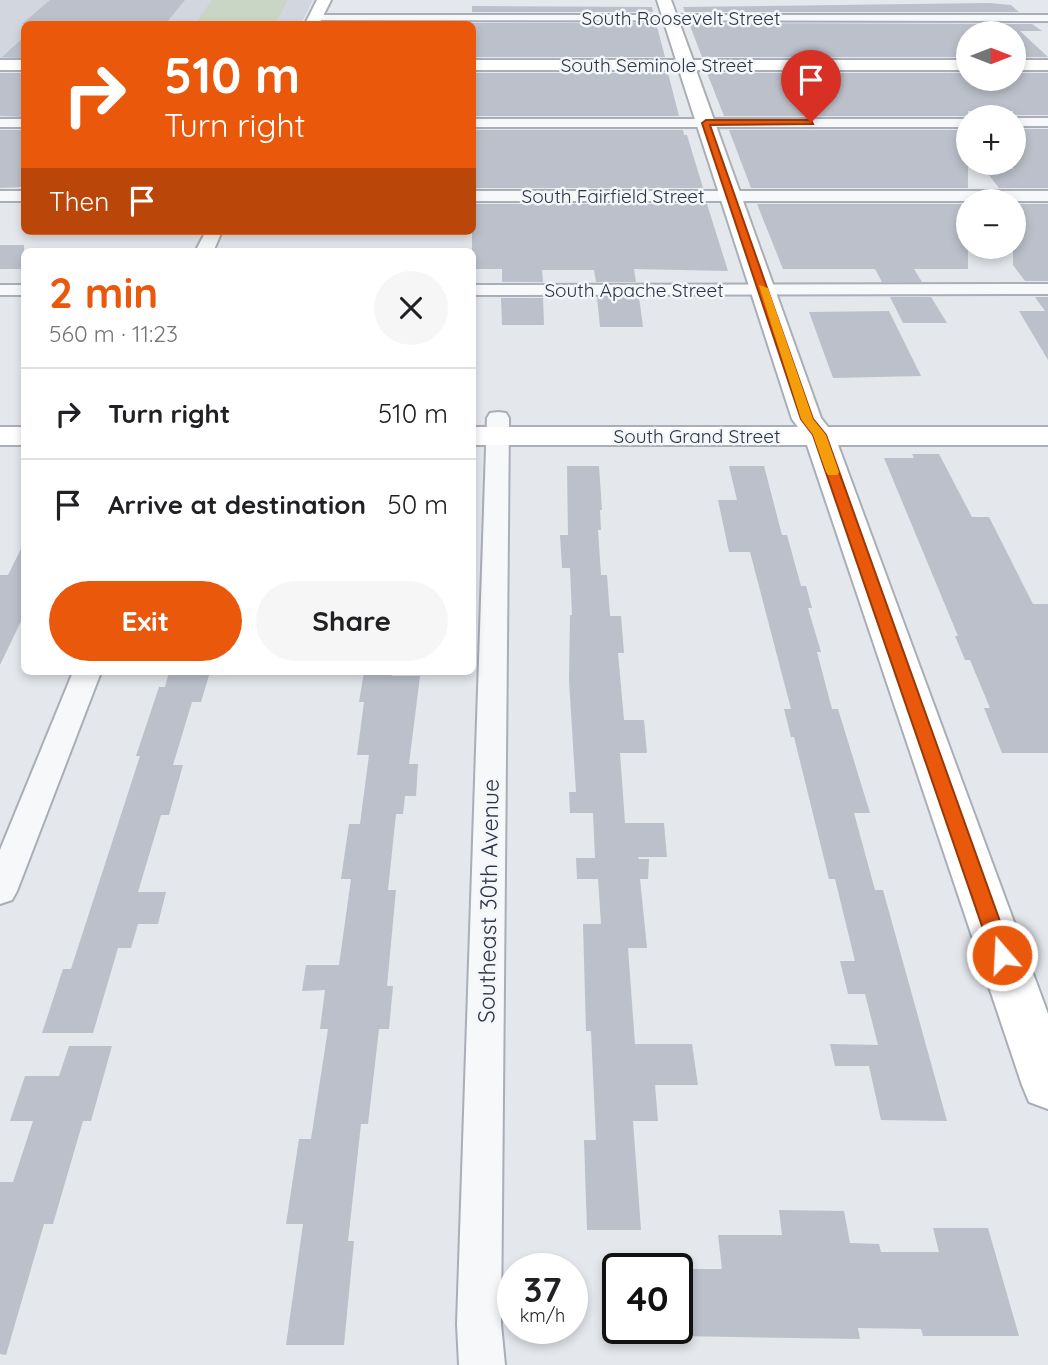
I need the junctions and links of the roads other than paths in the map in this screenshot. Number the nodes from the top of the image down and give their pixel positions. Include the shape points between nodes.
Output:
1 (324, 0) edge
2 (667, 9) edge
3 (1048, 18) edge
4 (313, 21) edge
5 (0, 65) edge
6 (21, 65) edge
7 (476, 65) edge
8 (686, 65) junction
9 (956, 65) edge
10 (1026, 65) edge
11 (1048, 65) edge
12 (956, 122) edge
13 (1026, 122) edge
14 (1048, 122) edge
15 (0, 123) edge
16 (21, 123) edge
17 (476, 123) edge
18 (706, 123) junction
19 (0, 196) edge
20 (21, 196) edge
21 (476, 196) edge
22 (731, 196) junction
23 (1048, 196) edge
24 (1048, 289) edge
25 (0, 290) edge
26 (21, 290) edge
27 (476, 290) edge
28 (763, 290) junction
29 (1048, 418) edge
30 (0, 419) edge
31 (21, 419) edge
32 (485, 427) edge
33 (813, 427) junction
34 (0, 436) edge
35 (21, 436) edge
36 (1048, 436) edge
37 (86, 675) edge
38 (0, 891) edge
39 (1048, 1085) edge
40 (482, 1365) edge

1 - 4 street
2 - 3 street, South Roosevelt Street
2 - 4 street, South Roosevelt Street
2 - 8 street
5 - 6 street
7 - 8 street, South Seminole Street
8 - 9 street, South Seminole Street
8 - 18 street
10 - 11 street
12 - 18 street
13 - 14 street
15 - 16 street
17 - 18 street
18 - 22 street
19 - 20 street
21 - 22 street, South Fairfield Street
22 - 23 street, South Fairfield Street
22 - 28 street
24 - 28 street, South Apache Street
25 - 26 street
27 - 28 street, South Apache Street
28 - 33 street
29 - 33 street, South Grand Street
30 - 31 street
32 - 33 street, South Grand Street
32 - 40 street, Southeast 30th Avenue
33 - 36 street, South Grand Street
33 - 39 street
34 - 35 street
37 - 38 street

